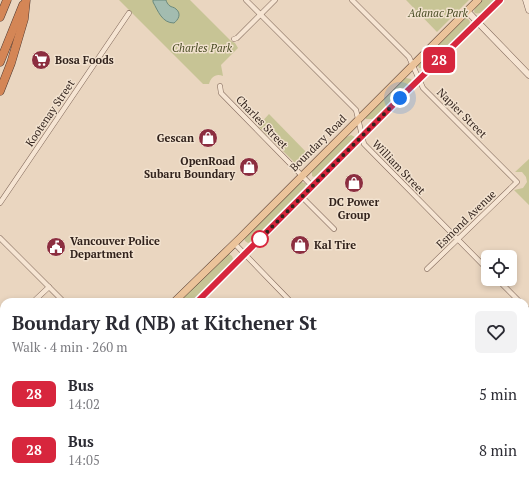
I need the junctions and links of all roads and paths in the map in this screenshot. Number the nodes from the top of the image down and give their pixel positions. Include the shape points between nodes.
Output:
1 (7, 0) edge
2 (26, 0) edge
3 (246, 0) edge
4 (275, 0) edge
5 (352, 0) edge
6 (478, 0) edge
7 (500, 0) edge
8 (526, 0) edge
9 (529, 10) edge
10 (467, 11) junction
11 (130, 13) dead end
12 (261, 14) junction
13 (0, 16) edge
14 (478, 22) junction
15 (234, 39) dead end
16 (0, 62) edge
17 (413, 65) junction
18 (528, 71) edge
19 (420, 79) junction
20 (220, 86) dead end
21 (0, 91) edge
22 (359, 118) junction
23 (363, 136) junction
24 (302, 176) junction
25 (518, 182) joint
26 (312, 186) junction
27 (302, 197) junction
28 (0, 203) edge
29 (334, 229) dead end
30 (0, 238) edge
31 (458, 239) junction
32 (234, 243) junction
33 (245, 254) junction
34 (481, 263) edge
35 (427, 269) dead end
36 (504, 286) edge
37 (48, 287) junction
38 (37, 298) edge
39 (60, 298) edge
40 (179, 298) edge
41 (201, 298) edge
42 (288, 298) edge
43 (516, 298) edge

1 - 13 highway
2 - 16 highway
2 - 21 highway via 24,19
3 - 12 street, William Street
4 - 12 street
5 - 17 street, Napier Street via 408,56
6 - 10 main road, Boundary Road
7 - 14 main road
8 - 9 street
10 - 14 street
10 - 17 main road, Boundary Road
11 - 28 street, Kootenay Street
12 - 15 street
12 - 22 street, William Street via 356,110
14 - 18 street
14 - 19 main road
17 - 19 street, Napier Street
17 - 22 main road, Boundary Road
19 - 23 main road
19 - 25 street, Napier Street via 424,88
20 - 24 street, Charles Street via 221,94
22 - 23 street, William Street
22 - 24 main road, Boundary Road
23 - 26 main road
23 - 31 street, William Street via 364,144
24 - 26 street, Charles Street
24 - 32 main road, Boundary Road
25 - 31 street, Esmond Avenue
26 - 27 main road
27 - 29 street
27 - 33 main road
30 - 37 street
31 - 34 street, William Street
31 - 35 street, Esmond Avenue
32 - 33 street
32 - 40 main road, Boundary Road
33 - 41 main road
33 - 42 street
36 - 43 street
37 - 38 street
37 - 39 street

